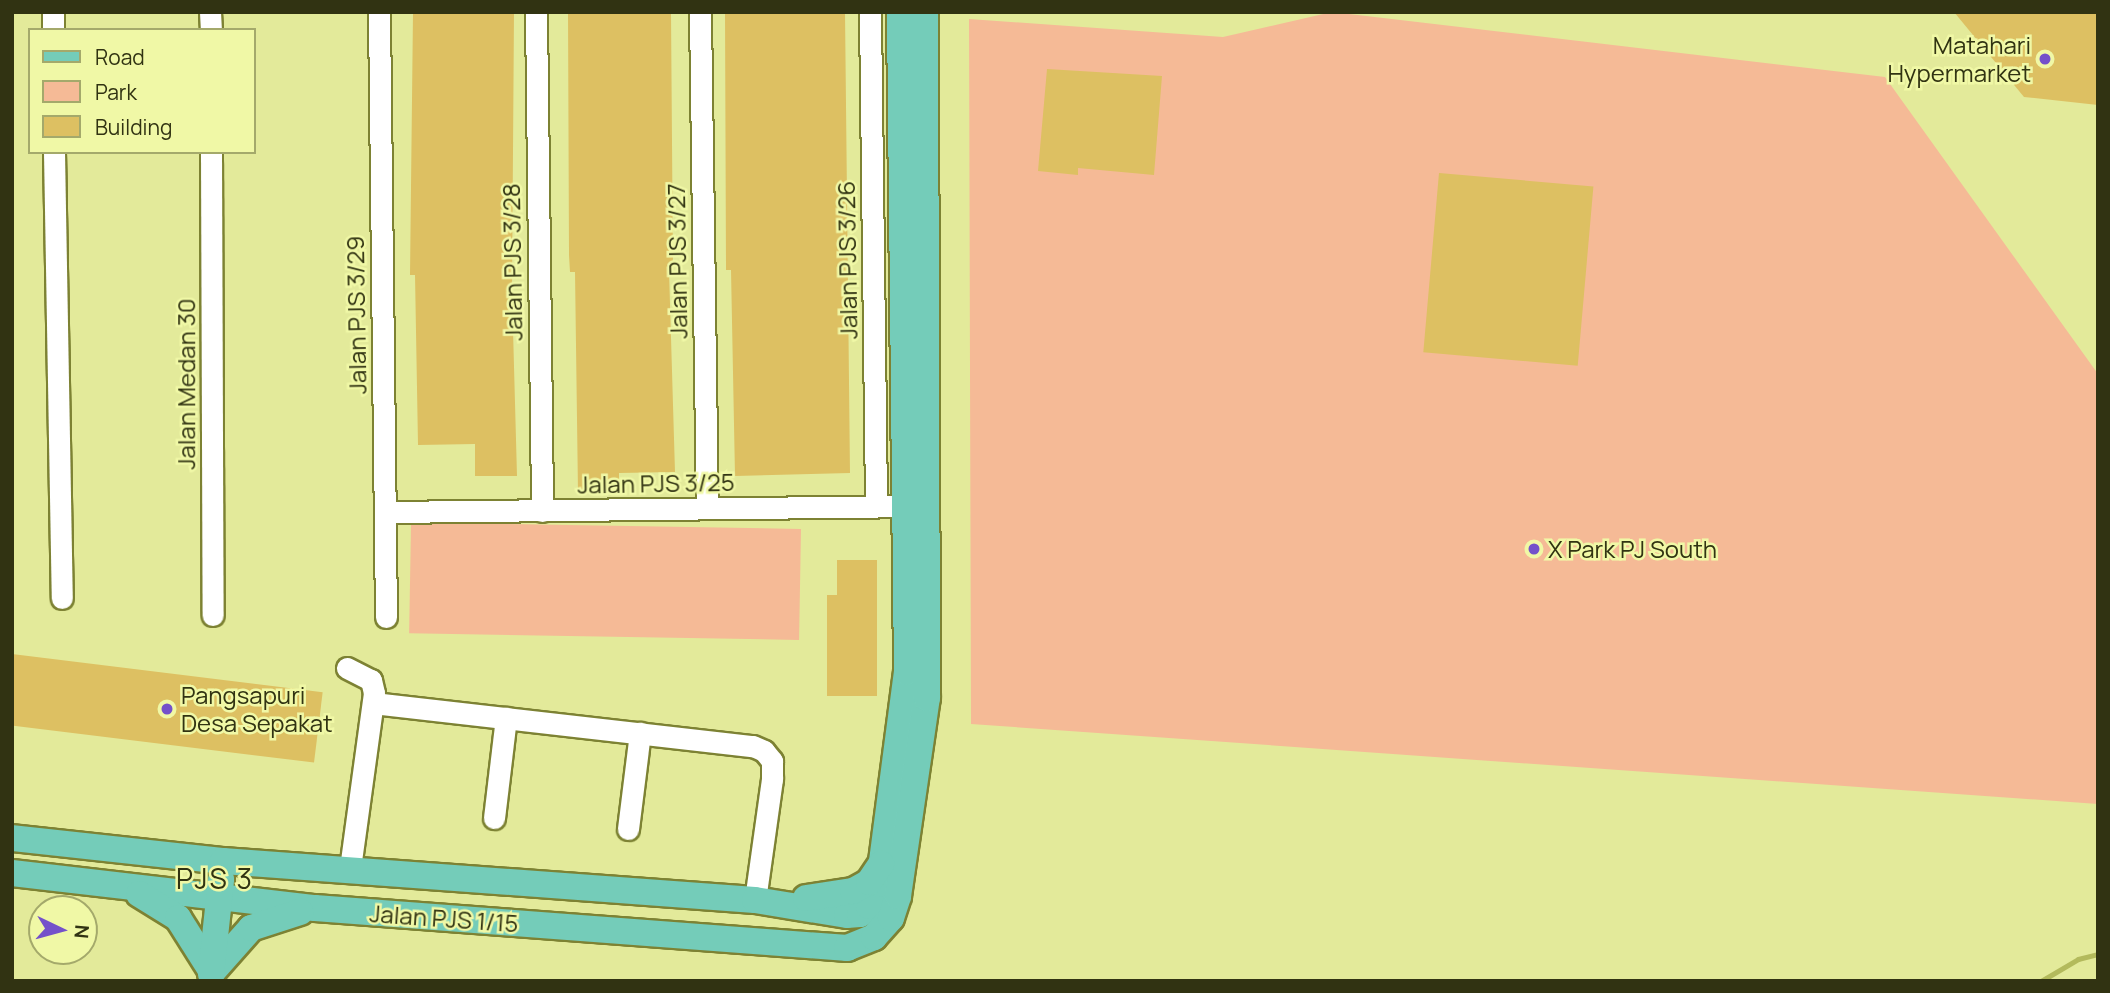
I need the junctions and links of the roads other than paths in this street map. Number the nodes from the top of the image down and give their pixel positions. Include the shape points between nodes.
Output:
1 (379, 12) edge
2 (536, 12) edge
3 (700, 12) edge
4 (870, 12) edge
5 (900, 12) edge
6 (925, 12) edge
7 (54, 154) edge
8 (211, 154) edge
9 (876, 506) junction
10 (916, 506) junction
11 (708, 508) junction
12 (542, 511) junction
13 (385, 512) junction
14 (62, 598) dead end
15 (214, 615) dead end
16 (386, 617) dead end
17 (347, 668) dead end
18 (373, 703) junction
19 (506, 718) junction
20 (640, 733) junction
21 (494, 818) dead end
22 (628, 829) dead end
23 (12, 838) edge
24 (223, 861) junction
25 (882, 863) junction
26 (350, 869) junction
27 (12, 873) edge
28 (120, 887) junction
29 (219, 898) junction
30 (755, 900) junction
31 (315, 908) junction
32 (860, 914) junction
33 (874, 937) junction
34 (211, 976) edge

1 - 13 street, Jalan PJS 3/29
2 - 12 street, Jalan PJS 3/28
3 - 11 street, Jalan PJS 3/27
4 - 9 street, Jalan PJS 3/26
5 - 10 main road
6 - 10 main road
7 - 14 street
8 - 15 street, Jalan Medan 30
9 - 10 street, Jalan PJS 3/25
9 - 11 street, Jalan PJS 3/25
10 - 25 main road via 907,672
10 - 33 main road via 927,698 898,896 891,918
11 - 12 street, Jalan PJS 3/25
12 - 13 street, Jalan PJS 3/25
13 - 16 street, Jalan PJS 3/29
17 - 18 street via 371,680
18 - 19 street
18 - 26 street
19 - 20 street
19 - 21 street
20 - 22 street
20 - 30 street via 753,746 772,761
23 - 24 main road, Jalan PJS 1/15
24 - 26 main road, Jalan PJS 1/15
24 - 29 main road
25 - 30 main road via 869,882 833,897
25 - 32 main road via 874,898
26 - 30 main road, Jalan PJS 1/15
27 - 28 main road, Jalan PJS 1/15
28 - 29 main road, Jalan PJS 1/15
28 - 34 main road via 158,902 178,918
29 - 31 main road, Jalan PJS 1/15
29 - 34 main road
30 - 32 main road, Jalan PJS 1/15
31 - 33 main road, Jalan PJS 1/15 via 847,948
31 - 34 main road via 251,928
32 - 33 main road

